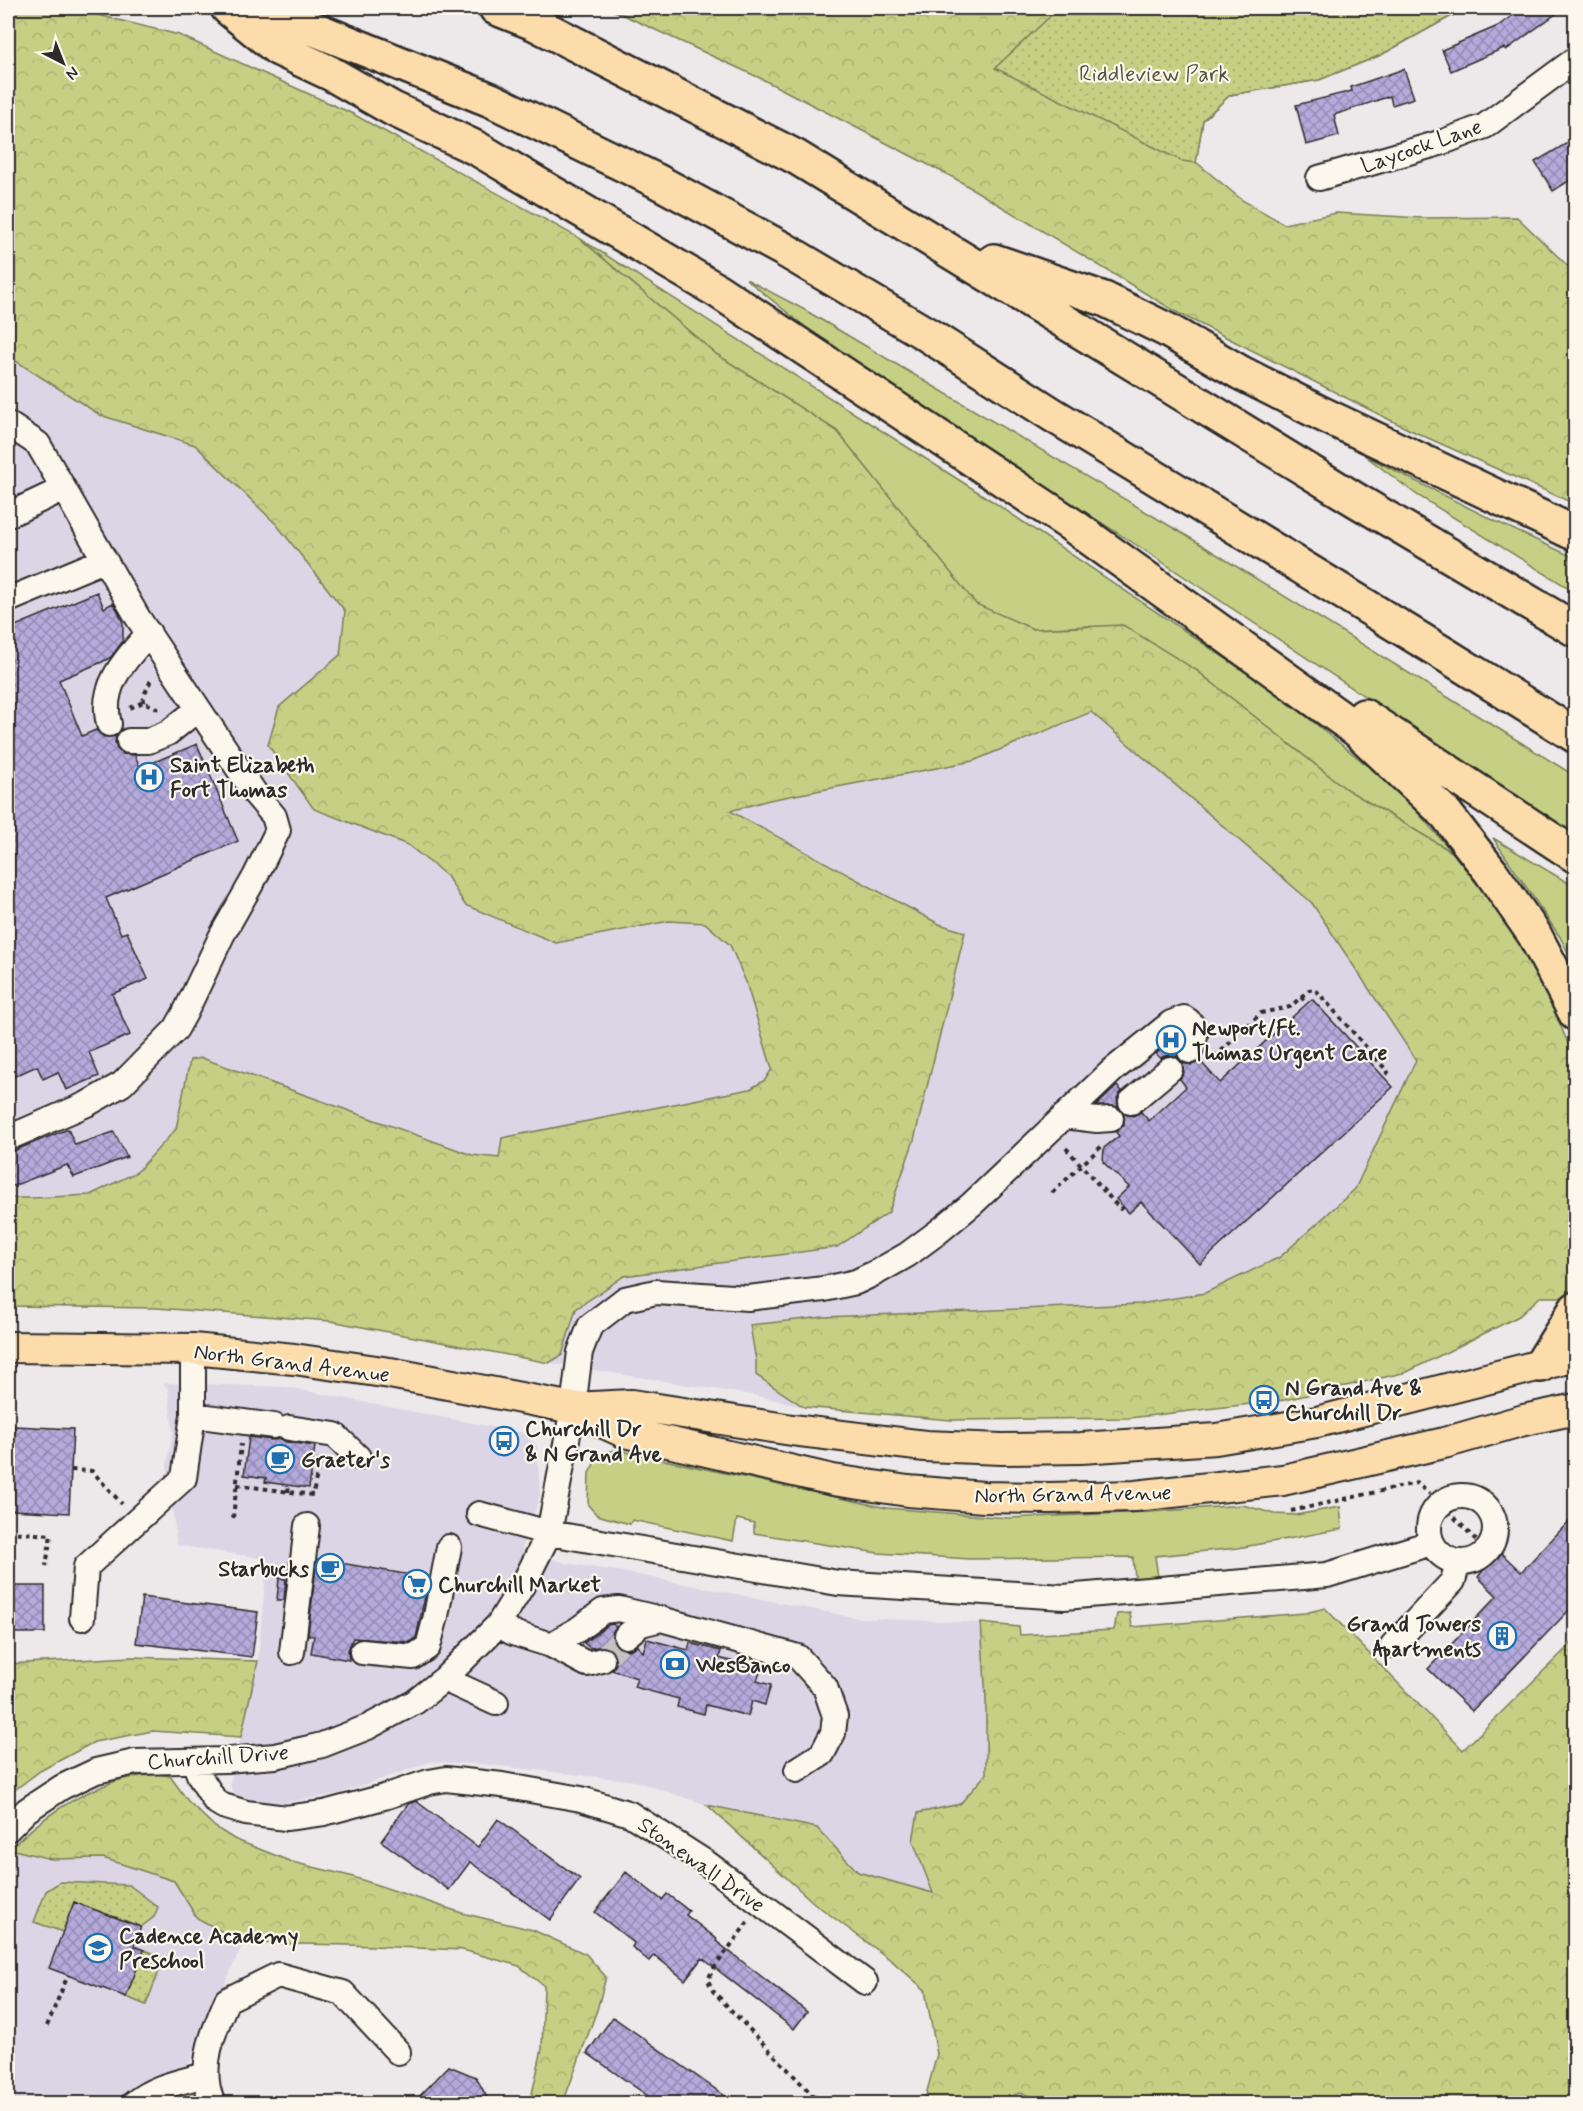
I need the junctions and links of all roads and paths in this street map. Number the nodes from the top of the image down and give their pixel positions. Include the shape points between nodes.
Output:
1 (228, 8) edge
2 (256, 8) edge
3 (496, 8) edge
4 (1575, 59) edge
5 (1319, 178) dead end
6 (933, 239) junction
7 (8, 424) edge
8 (63, 489) junction
9 (8, 515) edge
10 (1575, 534) edge
11 (104, 560) junction
12 (8, 600) edge
13 (1575, 630) edge
14 (148, 633) junction
15 (1248, 650) junction
16 (191, 715) junction
17 (108, 721) joint
18 (1575, 736) edge
19 (129, 741) dead end
20 (1575, 856) edge
21 (1301, 997) junction
22 (1307, 1003) dead end
23 (1575, 1014) edge
24 (1200, 1056) joint
25 (1129, 1058) junction
26 (1170, 1069) dead end
27 (1383, 1077) dead end
28 (1152, 1085) junction
29 (1131, 1102) dead end
30 (1064, 1116) junction
31 (1111, 1128) joint
32 (8, 1138) edge
33 (1093, 1141) dead end
34 (1068, 1142) dead end
35 (1103, 1145) junction
36 (1081, 1165) junction
37 (1052, 1193) dead end
38 (1123, 1206) dead end
39 (1575, 1309) edge
40 (8, 1347) edge
41 (193, 1349) junction
42 (1575, 1356) edge
43 (1540, 1365) junction
44 (573, 1408) junction
45 (1575, 1409) edge
46 (193, 1415) junction
47 (248, 1444) dead end
48 (358, 1457) joint
49 (8, 1469) edge
50 (13, 1469) dead end
51 (71, 1470) dead end
52 (237, 1485) junction
53 (289, 1485) dead end
54 (288, 1492) junction
55 (1430, 1494) dead end
56 (1291, 1511) dead end
57 (1448, 1511) dead end
58 (479, 1514) dead end
59 (233, 1518) dead end
60 (137, 1520) junction
61 (307, 1526) dead end
62 (8, 1532) edge
63 (549, 1533) junction
64 (1431, 1543) junction
65 (1479, 1543) dead end
66 (449, 1547) dead end
67 (1458, 1562) junction
68 (46, 1566) dead end
69 (82, 1618) dead end
70 (661, 1619) junction
71 (498, 1625) junction
72 (626, 1636) tunnel mouth
73 (1393, 1644) dead end
74 (550, 1645) junction
75 (292, 1652) dead end
76 (362, 1652) dead end
77 (602, 1659) dead end
78 (444, 1679) junction
79 (496, 1703) dead end
80 (194, 1761) junction
81 (797, 1770) dead end
82 (8, 1829) edge
83 (761, 1904) junction
84 (68, 1975) dead end
85 (864, 1982) dead end
86 (47, 2026) dead end
87 (398, 2052) dead end
88 (205, 2075) junction
89 (133, 2103) edge
90 (213, 2103) edge
91 (821, 2103) edge

1 - 15 highway via 277,48 478,149 718,291 1072,525
2 - 18 highway via 491,100 783,249
3 - 6 highway via 534,23 796,157
4 - 5 street, Laycock Lane via 1485,126
6 - 10 highway via 1104,299 1322,414
6 - 13 highway
7 - 8 street via 38,444
8 - 9 street
8 - 11 street
11 - 12 street
11 - 14 street
14 - 16 street
14 - 17 street via 109,687 105,710
15 - 20 highway via 1362,714
15 - 23 highway via 1357,730 1446,814 1534,934
16 - 17 path via 143,702
16 - 19 street via 168,733 148,741
16 - 32 street via 274,816 278,830 176,1029 122,1084 87,1104
21 - 22 path
21 - 24 path via 1290,1007 1262,1013
21 - 27 path via 1315,989 1388,1072
24 - 25 street, Churchill Drive via 1194,1043 1196,1031 1192,1022 1184,1018 1170,1023
25 - 28 street
25 - 30 street, Churchill Drive
26 - 28 street
28 - 29 street
30 - 31 street via 1097,1120
30 - 44 street, Churchill Drive via 938,1232 907,1256 856,1282 748,1298 656,1292 625,1299 590,1326 580,1352
31 - 35 path
33 - 35 path
34 - 36 path via 1064,1146
35 - 36 path
36 - 37 path
36 - 38 path via 1120,1209
39 - 43 highway
40 - 41 main road, North Grand Avenue
41 - 44 main road, North Grand Avenue via 390,1373
41 - 46 street
42 - 43 main road, North Grand Avenue
43 - 44 main road, North Grand Avenue via 1317,1422 1216,1439 1081,1449 926,1446 632,1406
44 - 45 main road, North Grand Avenue via 624,1432 833,1480 908,1491 1049,1498 1135,1496 1283,1480
44 - 63 street, Churchill Drive
46 - 48 street via 335,1435
46 - 60 street via 184,1478
47 - 52 path via 242,1443
48 - 54 path via 320,1452 314,1495
49 - 50 path
51 - 60 path via 92,1472
52 - 54 path
52 - 59 path
53 - 54 path
55 - 56 path via 1417,1483
57 - 65 path
58 - 63 street
60 - 69 street via 86,1567
61 - 75 street
62 - 68 path via 51,1534
63 - 64 street via 838,1583 1064,1597 1327,1575
63 - 71 street, Churchill Drive
64 - 67 street via 1447,1559
64 - 67 street via 1429,1522 1440,1504 1460,1496 1480,1501 1493,1517 1493,1540 1479,1557
66 - 76 street via 428,1647 413,1658
67 - 73 street via 1453,1581
70 - 72 street via 641,1624
70 - 74 street via 619,1610 603,1611
70 - 81 street via 798,1657 825,1687 835,1716 833,1732 822,1754
71 - 74 street
71 - 78 street, Churchill Drive
74 - 77 street via 586,1664
78 - 79 street
78 - 80 street, Churchill Drive via 415,1702 322,1745 275,1756
80 - 82 street, Churchill Drive via 135,1762 96,1771 27,1810
80 - 83 street, Stonewall Drive via 215,1801 223,1806 246,1814 286,1818 324,1813 446,1779 581,1799 630,1814
83 - 85 street, Stonewall Drive
83 - 91 path via 708,1980 713,1991
84 - 86 path
87 - 88 street via 344,1993 278,1976 227,2000 212,2035
88 - 89 street via 164,2085
88 - 90 street

